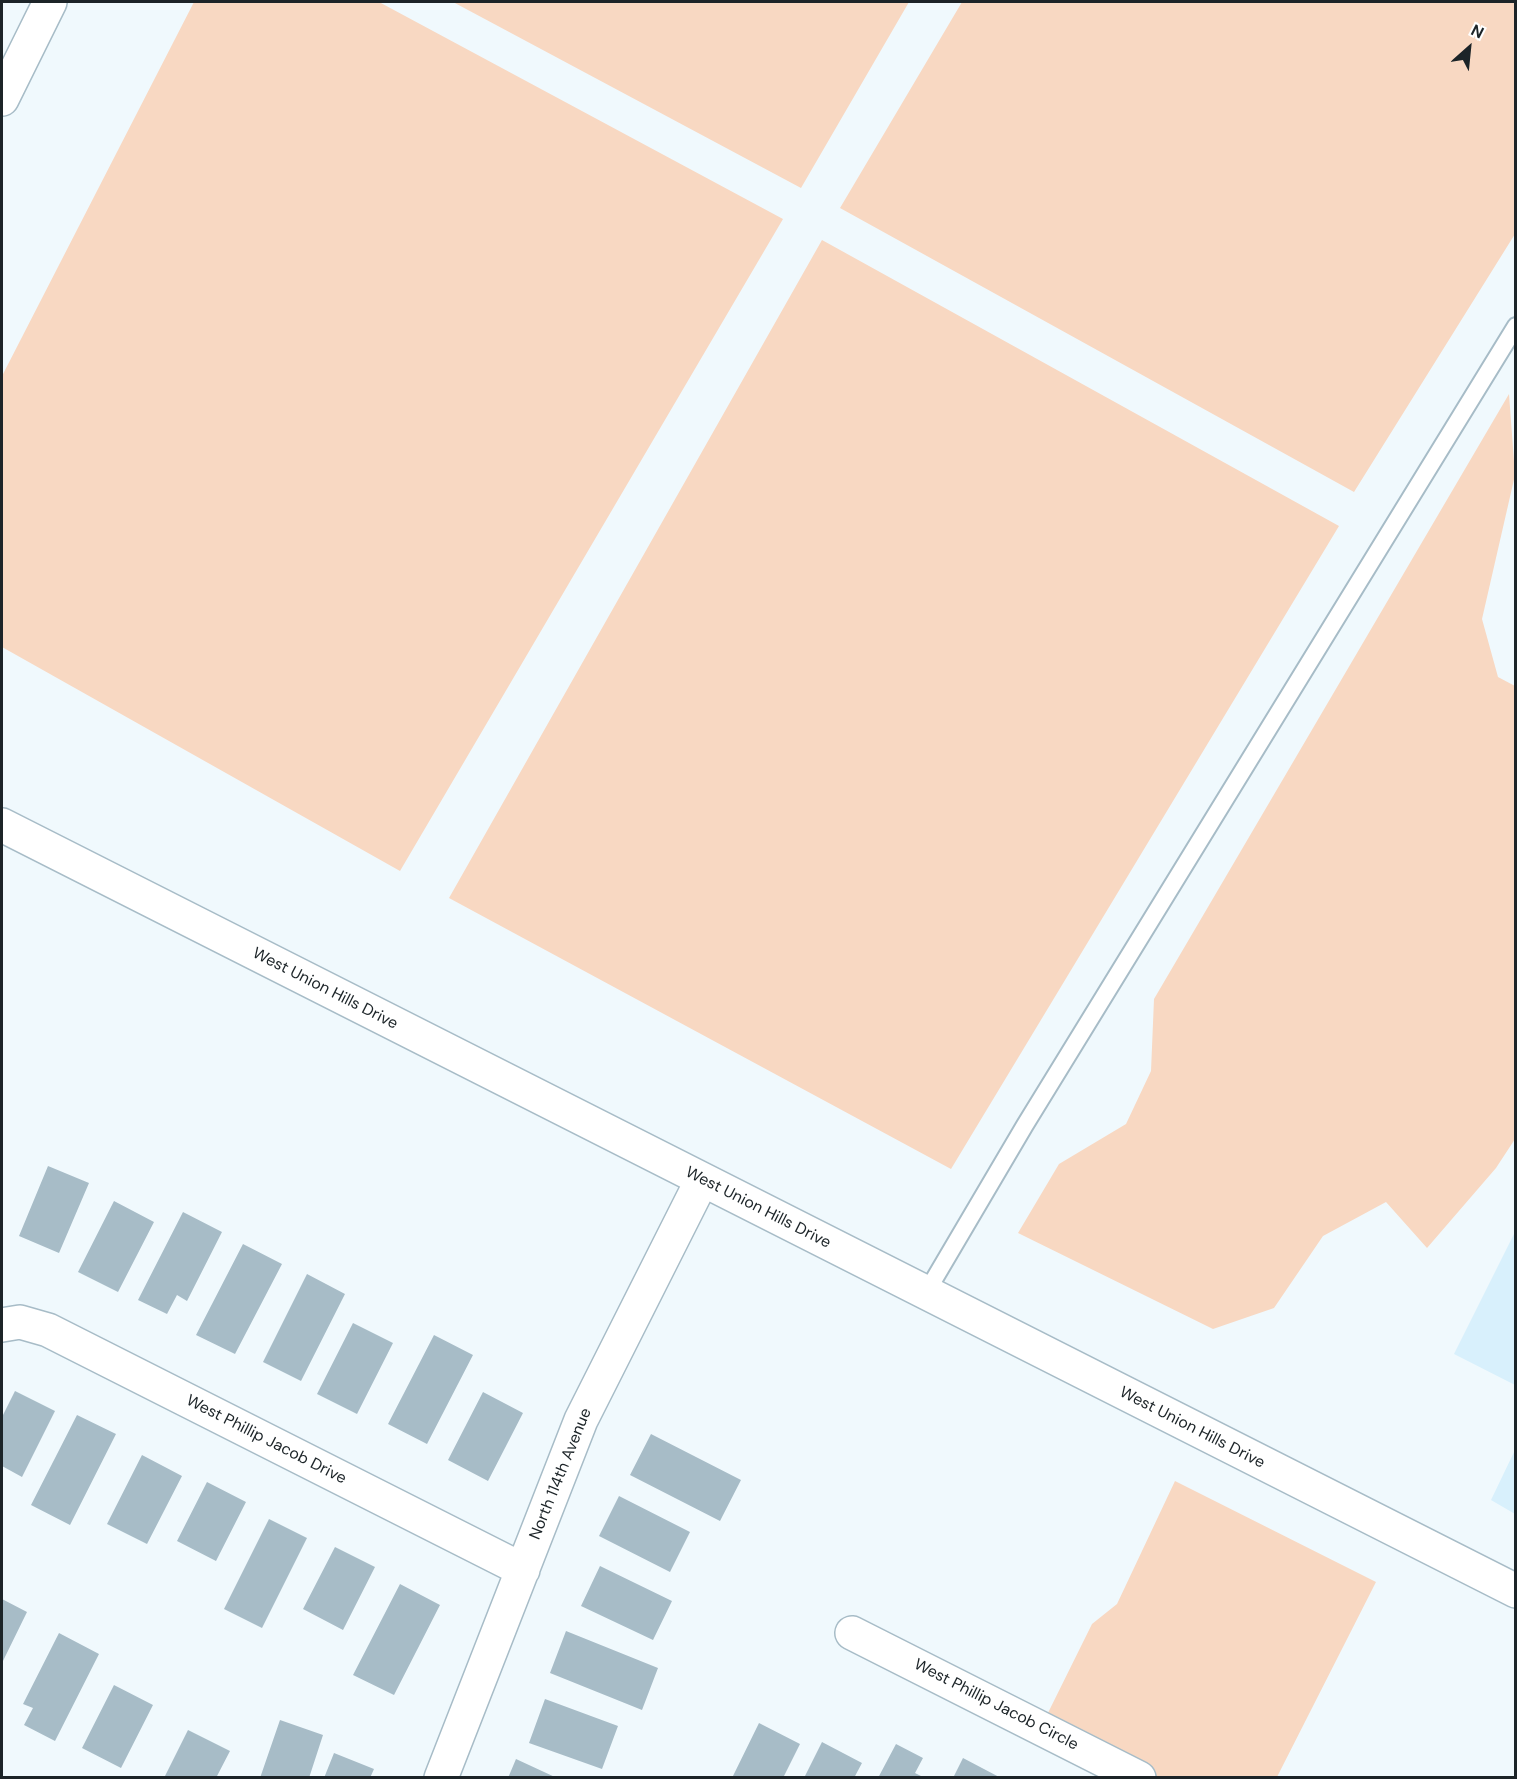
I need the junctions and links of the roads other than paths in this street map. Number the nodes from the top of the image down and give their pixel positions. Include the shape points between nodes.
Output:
1 (50, 2) edge
2 (2, 99) edge
3 (1515, 326) edge
4 (2, 825) edge
5 (702, 1180) junction
6 (926, 1293) junction
7 (4, 1324) edge
8 (524, 1570) junction
9 (1515, 1591) edge
10 (852, 1633) dead end
11 (441, 1778) edge
12 (1139, 1778) edge

1 - 2 main road
3 - 6 lane
4 - 5 main road, West Union Hills Drive
5 - 6 main road, West Union Hills Drive
5 - 8 main road, North 114th Avenue via 581,1420
6 - 9 main road, West Union Hills Drive
7 - 8 main road, West Phillip Jacob Drive via 20,1322 48,1330
8 - 11 main road, North 114th Avenue
10 - 12 main road, West Phillip Jacob Circle

